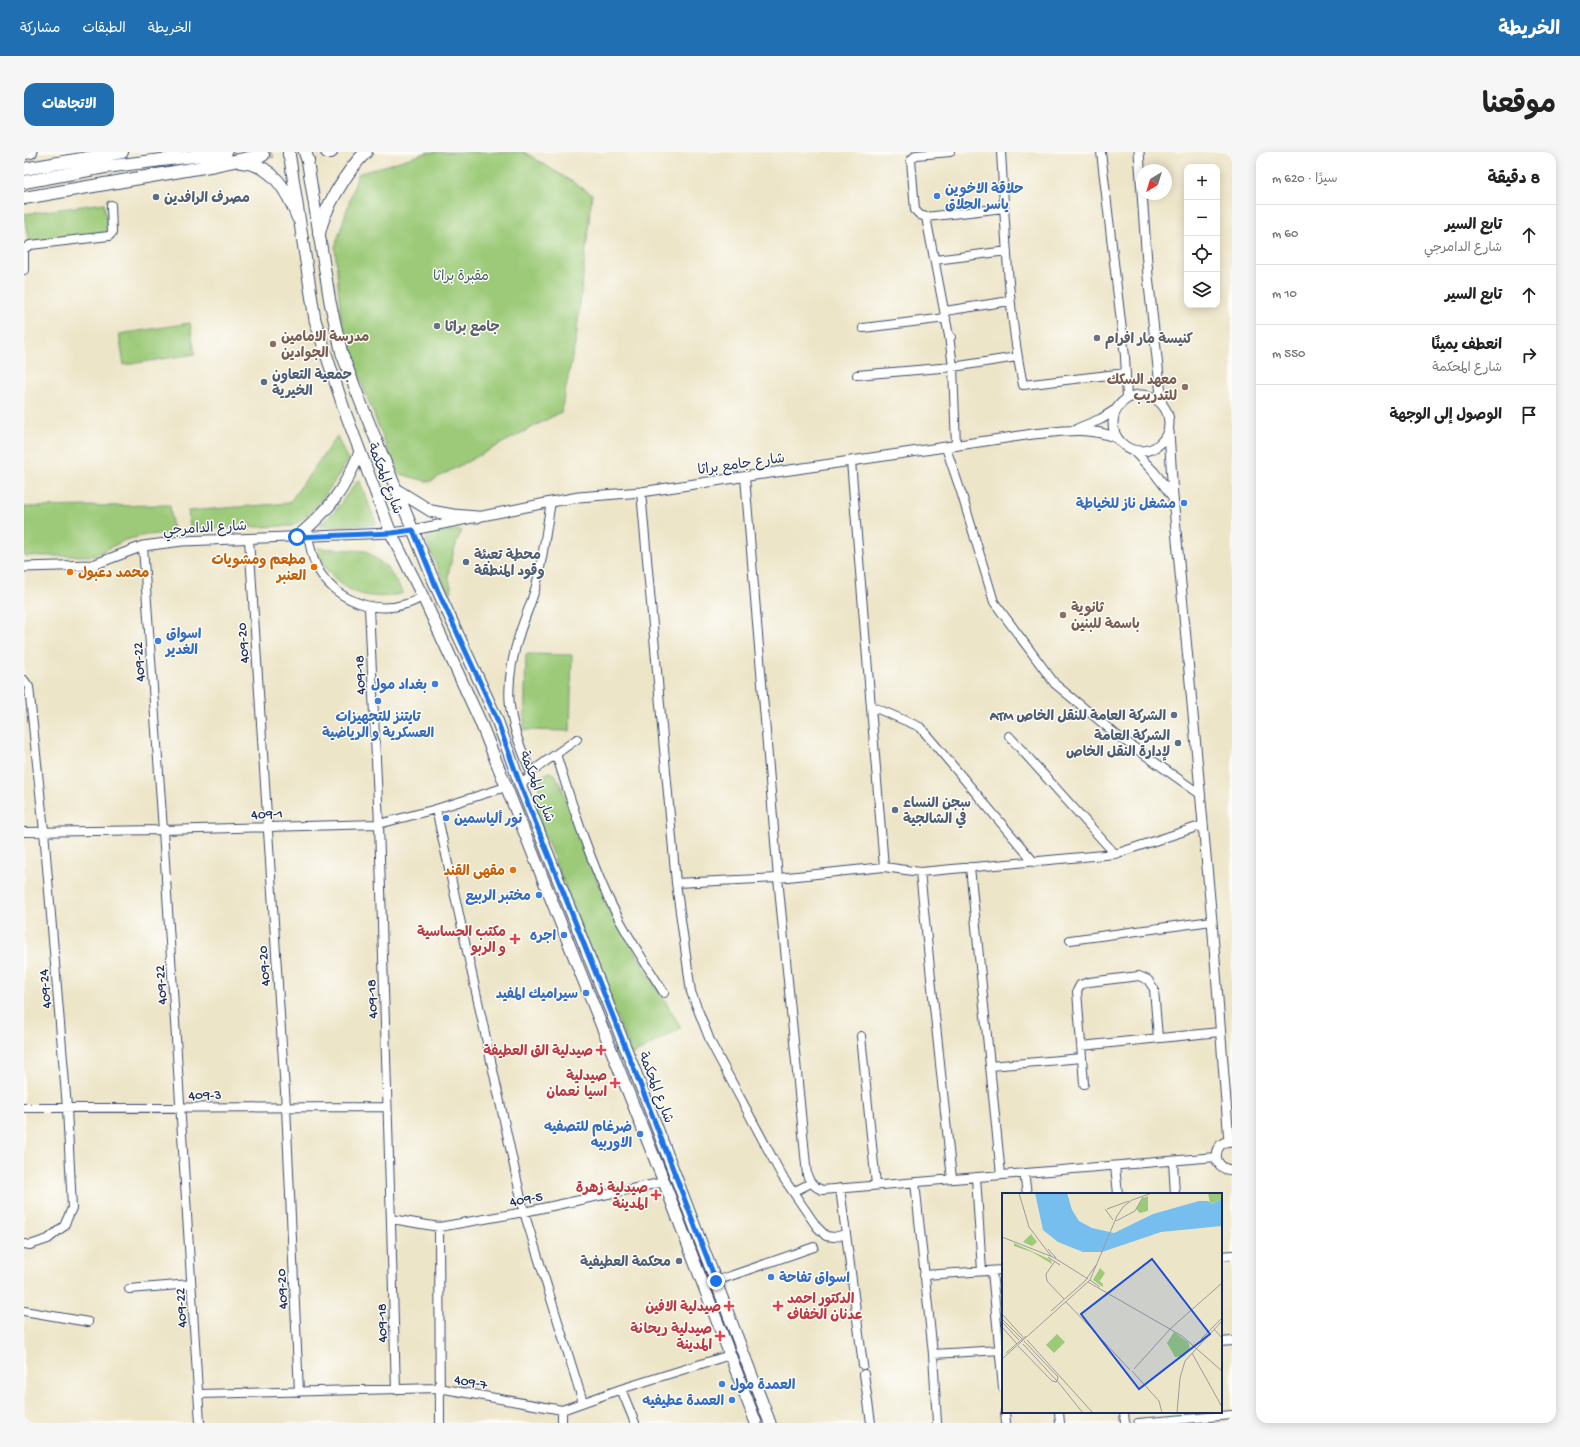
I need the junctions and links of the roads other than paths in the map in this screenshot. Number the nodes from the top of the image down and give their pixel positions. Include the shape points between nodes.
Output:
1 (31, 152) edge
2 (122, 152) edge
3 (327, 152) edge
4 (331, 152) edge
5 (366, 152) edge
6 (950, 152) edge
7 (1001, 152) edge
8 (1101, 152) edge
9 (1139, 152) edge
10 (24, 153) edge
11 (289, 153) edge
12 (263, 155) dead end
13 (306, 155) edge
14 (230, 157) edge
15 (24, 169) edge
16 (24, 182) edge
17 (24, 198) edge
18 (111, 205) dead end
19 (1004, 208) junction
20 (926, 217) junction
21 (298, 218) junction
22 (320, 234) junction
23 (1007, 251) junction
24 (935, 260) junction
25 (24, 270) edge
26 (1010, 301) junction
27 (946, 315) junction
28 (863, 328) dead end
29 (1017, 356) junction
30 (953, 367) junction
31 (1126, 373) junction
32 (857, 375) dead end
33 (1127, 398) junction
34 (1162, 404) junction
35 (1117, 409) junction
36 (1074, 429) junction
37 (1168, 431) junction
38 (1117, 438) junction
39 (956, 446) junction
40 (946, 448) junction
41 (1133, 450) junction
42 (360, 452) junction
43 (851, 461) junction
44 (745, 477) junction
45 (397, 490) junction
46 (641, 492) junction
47 (1172, 497) junction
48 (550, 502) junction
49 (477, 517) junction
50 (413, 530) junction
51 (392, 533) junction
52 (302, 537) junction
53 (249, 539) junction
54 (143, 546) junction
55 (24, 567) edge
56 (423, 597) junction
57 (369, 607) junction
58 (24, 680) edge
59 (871, 706) junction
60 (1009, 736) dead end
61 (577, 739) dead end
62 (556, 754) junction
63 (531, 772) junction
64 (520, 784) junction
65 (506, 787) junction
66 (1200, 794) junction
67 (436, 809) junction
68 (379, 824) junction
69 (1203, 825) junction
70 (266, 826) junction
71 (163, 830) junction
72 (44, 831) junction
73 (24, 832) edge
74 (1114, 854) junction
75 (1034, 862) junction
76 (884, 867) junction
77 (970, 867) junction
78 (920, 872) junction
79 (778, 878) junction
80 (676, 883) junction
81 (1212, 921) junction
82 (1070, 940) dead end
83 (664, 993) dead end
84 (1220, 1032) junction
85 (861, 1036) dead end
86 (1158, 1038) junction
87 (1081, 1046) junction
88 (1082, 1058) junction
89 (990, 1066) junction
90 (1084, 1084) dead end
91 (181, 1107) junction
92 (286, 1107) junction
93 (387, 1107) junction
94 (24, 1108) edge
95 (67, 1108) junction
96 (1231, 1141) edge
97 (1216, 1157) junction
98 (1173, 1161) junction
99 (1115, 1166) junction
100 (1232, 1170) edge
101 (1024, 1173) junction
102 (1001, 1175) junction
103 (976, 1177) junction
104 (952, 1179) junction
105 (664, 1182) junction
106 (915, 1182) junction
107 (811, 1183) junction
108 (876, 1186) junction
109 (840, 1188) junction
110 (793, 1192) junction
111 (1027, 1193) edge
112 (1118, 1193) edge
113 (1175, 1193) edge
114 (524, 1212) junction
115 (392, 1220) junction
116 (439, 1227) junction
117 (846, 1234) junction
118 (24, 1244) edge
119 (814, 1247) dead end
120 (1232, 1255) edge
121 (1222, 1256) edge
122 (1002, 1270) edge
123 (982, 1271) junction
124 (992, 1271) junction
125 (924, 1275) junction
126 (716, 1281) junction
127 (191, 1284) junction
128 (129, 1288) dead end
129 (24, 1311) edge
130 (88, 1322) dead end
131 (1232, 1341) edge
132 (1222, 1342) edge
133 (1000, 1350) junction
134 (933, 1354) junction
135 (730, 1355) junction
136 (1002, 1375) edge
137 (439, 1388) junction
138 (621, 1389) junction
139 (396, 1390) junction
140 (299, 1392) junction
141 (198, 1394) junction
142 (583, 1402) junction
143 (562, 1410) junction
144 (1005, 1413) edge
145 (1059, 1413) edge
146 (1124, 1413) edge
147 (1232, 1415) edge
148 (1178, 1416) edge
149 (1193, 1421) edge
150 (200, 1423) edge
151 (440, 1423) edge
152 (562, 1423) edge
153 (634, 1423) edge
154 (756, 1423) edge
155 (770, 1423) edge
156 (871, 1423) edge
157 (937, 1423) edge
158 (1006, 1423) edge
159 (1060, 1423) edge
160 (1125, 1423) edge
161 (1138, 1423) edge

1 - 10 main road
2 - 15 main road
3 - 4 main road
5 - 22 main road via 353,167 331,204 322,222
6 - 20 street via 916,155 911,160 915,210
7 - 19 street
8 - 31 street
9 - 34 street via 1148,276
11 - 21 main road, شارع المحكمة
12 - 14 main road
13 - 22 main road, شارع المحكمة
14 - 16 main road via 105,167
14 - 17 main road via 215,165
14 - 21 main road via 258,165 276,178 291,200
18 - 25 street via 112,233 109,236 30,245 24,248
19 - 20 street
19 - 23 street
20 - 24 street
21 - 42 main road, شارع المحكمة via 315,320
22 - 45 main road, شارع المحكمة via 330,302 342,354
23 - 24 street
23 - 26 street
24 - 27 street
26 - 27 street
26 - 29 street
27 - 28 street
27 - 30 street
29 - 30 street
29 - 31 street via 1023,384
30 - 32 street
30 - 39 street
31 - 33 street
33 - 34 street via 1146,395
33 - 35 street
34 - 37 street via 1169,417
35 - 36 street, شارع جامع براثا via 1101,419
35 - 38 street via 1113,424
36 - 38 street, شارع جامع براثا via 1092,430
36 - 39 street, شارع جامع براثا
37 - 41 street via 1162,442 1152,450
37 - 47 street
38 - 41 street
39 - 40 street, شارع جامع براثا
40 - 43 street, شارع جامع براثا
40 - 66 street via 994,602 1054,684 1118,736
41 - 47 street via 1154,472
42 - 51 main road, شارع المحكمة
42 - 52 main road via 350,477 336,500
43 - 44 street, شارع جامع براثا
43 - 59 street
44 - 46 street, شارع جامع براثا
44 - 79 street
45 - 49 main road via 431,511
45 - 50 main road, شارع المحكمة
46 - 48 street, شارع جامع براثا
46 - 80 street
47 - 66 street
48 - 49 street, شارع جامع براثا
48 - 63 street via 536,586 519,634 508,688 512,722
49 - 50 street, شارع جامع براثا
50 - 51 street, شارع جامع براثا
50 - 64 main road, شارع المحكمة via 496,717
51 - 52 street, شارع الدامرجي
51 - 56 main road, شارع المحكمة
52 - 53 street, شارع الدامرجي
52 - 57 street via 320,574 334,589 350,600
53 - 54 street, شارع الدامرجي via 182,541
53 - 70 street, 409-20
54 - 55 street, شارع الدامرجي via 93,565
54 - 71 street, 409-22
56 - 57 street via 388,608
56 - 65 main road, شارع المحكمة via 480,721
57 - 68 street, 409-18
58 - 72 street, 409-24 via 29,688
59 - 75 street via 920,727
59 - 76 street
60 - 74 street
61 - 62 street
62 - 63 street
62 - 83 street via 602,885
63 - 64 street via 528,779
64 - 126 main road, شارع المحكمة
65 - 67 street, 409-1
65 - 105 main road, شارع المحكمة
66 - 69 street
67 - 68 street, 409-1
67 - 114 street
68 - 70 street, 409-1
68 - 93 street, 409-18
69 - 74 street
69 - 81 street
70 - 71 street, 409-1
70 - 92 street, 409-20
71 - 72 street, 409-1
71 - 91 street, 409-22
72 - 73 street, 409-1
72 - 95 street, 409-24
74 - 75 street
75 - 77 street
76 - 78 street
76 - 79 street
77 - 78 street
77 - 89 street
78 - 104 street
79 - 80 street
79 - 107 street via 807,1175
80 - 110 street via 691,992 711,1043
81 - 82 street
81 - 84 street
84 - 86 street
84 - 96 street
85 - 108 street
86 - 87 street
86 - 87 street via 1154,989 1148,980 1139,976 1080,985 1076,991
87 - 88 street
88 - 89 street
88 - 90 street
89 - 102 street
91 - 92 street, 409-3
91 - 95 street, 409-3
91 - 127 street, 409-22
92 - 93 street, 409-3
92 - 140 street, 409-20
93 - 115 street, 409-18
94 - 95 street, 409-3
95 - 118 street, 409-24 via 72,1208 64,1226 48,1239
96 - 97 street via 1219,1146
97 - 98 street
97 - 100 street via 1222,1167
98 - 99 street
98 - 113 street
99 - 101 street
99 - 112 street
101 - 102 street
101 - 111 street
102 - 103 street
103 - 104 street
103 - 123 street
104 - 106 street
105 - 114 street, 409-5
105 - 135 main road, شارع المحكمة
106 - 108 street
106 - 125 street
107 - 109 street via 822,1190
107 - 110 street
108 - 109 street
109 - 117 street
110 - 117 street via 826,1236
114 - 116 street, 409-5
114 - 142 street
115 - 116 street, 409-5
115 - 139 street, 409-18
116 - 137 street
117 - 156 street
119 - 126 street
120 - 121 street
122 - 124 street
123 - 124 street
123 - 125 street
124 - 133 street
125 - 134 street
126 - 155 main road, شارع المحكمة
127 - 128 street
127 - 141 street, 409-22
129 - 130 street
131 - 132 street
133 - 134 street
133 - 136 street
134 - 157 street
135 - 138 street
135 - 154 main road, شارع المحكمة
137 - 139 street, 409-7
137 - 143 street, 409-7
137 - 151 street
138 - 142 street
138 - 153 street
139 - 140 street, 409-7
140 - 141 street, 409-7
141 - 150 street, 409-22
142 - 143 street
143 - 152 street
144 - 158 street
145 - 159 street
146 - 160 street
147 - 149 street
148 - 149 street
148 - 161 street

